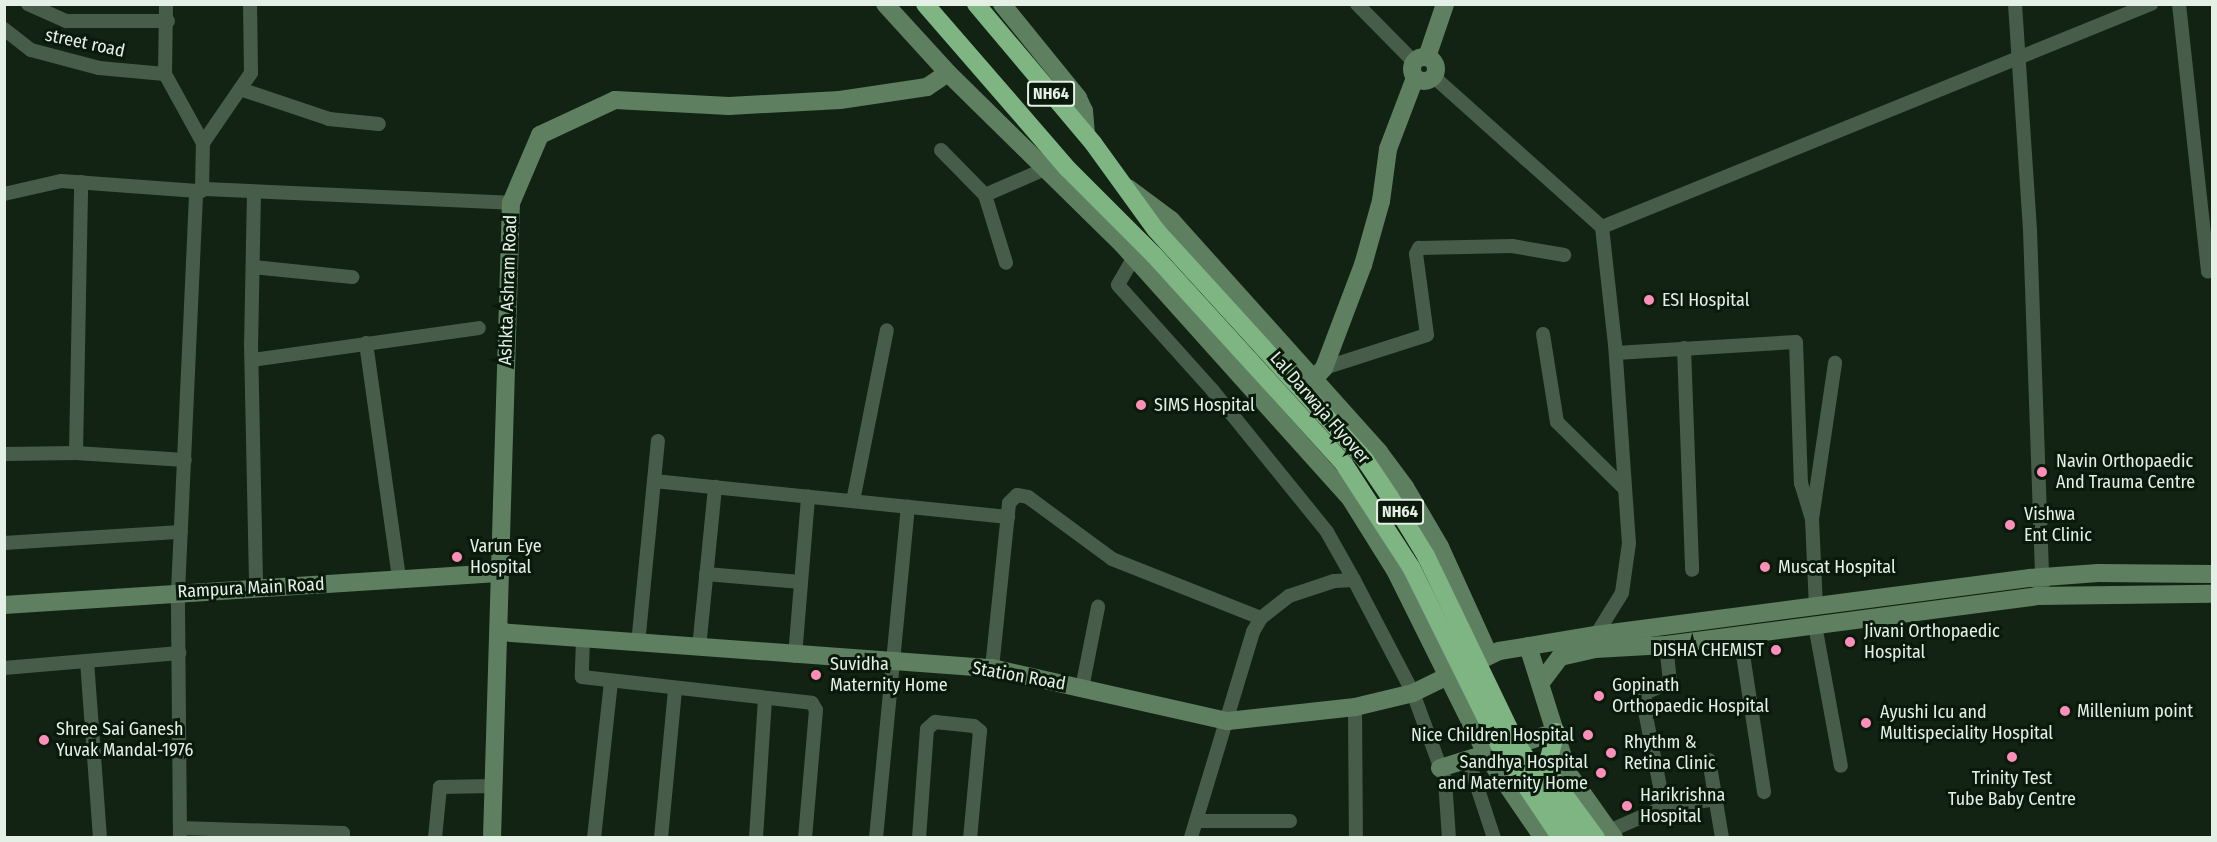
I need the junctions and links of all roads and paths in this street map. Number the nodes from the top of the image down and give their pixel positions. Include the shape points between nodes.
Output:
1 (28, 4) edge
2 (166, 4) edge
3 (249, 4) edge
4 (925, 4) edge
5 (976, 4) edge
6 (1002, 4) edge
7 (1357, 4) edge
8 (1445, 4) edge
9 (2015, 4) edge
10 (2151, 4) edge
11 (2179, 4) edge
12 (893, 7) edge
13 (168, 21) junction
14 (4, 29) edge
15 (2018, 58) junction
16 (1419, 66) junction
17 (948, 73) junction
18 (165, 74) junction
19 (1434, 77) joint
20 (240, 89) junction
21 (380, 124) dead end
22 (1086, 134) junction
23 (203, 142) junction
24 (941, 150) dead end
25 (1056, 173) junction
26 (81, 182) junction
27 (1124, 186) junction
28 (200, 190) junction
29 (254, 192) junction
30 (4, 194) edge
31 (985, 195) junction
32 (511, 203) junction
33 (1602, 226) junction
34 (1564, 255) dead end
35 (1134, 257) junction
36 (1006, 263) dead end
37 (252, 267) junction
38 (2212, 271) edge
39 (352, 277) dead end
40 (479, 328) dead end
41 (887, 330) dead end
42 (1543, 334) dead end
43 (366, 343) junction
44 (1684, 348) junction
45 (1616, 353) junction
46 (252, 360) junction
47 (1835, 363) dead end
48 (1319, 374) junction
49 (658, 441) dead end
50 (76, 453) junction
51 (4, 454) edge
52 (185, 460) junction
53 (1395, 475) junction
54 (654, 481) junction
55 (715, 487) junction
56 (1625, 489) junction
57 (808, 497) junction
58 (853, 501) junction
59 (908, 507) junction
60 (1356, 507) junction
61 (1418, 508) junction
62 (1008, 517) junction
63 (1812, 519) junction
64 (1371, 529) junction
65 (181, 532) junction
66 (4, 543) edge
67 (1692, 570) dead end
68 (498, 573) junction
69 (706, 574) junction
70 (2212, 574) edge
71 (399, 579) junction
72 (1354, 580) junction
73 (801, 582) junction
74 (2043, 586) junction
75 (256, 588) junction
76 (178, 592) junction
77 (2212, 594) edge
78 (4, 605) edge
79 (1816, 606) junction
80 (1098, 607) dead end
81 (1261, 618) junction
82 (1815, 625) junction
83 (499, 632) junction
84 (1596, 634) junction
85 (1740, 635) junction
86 (583, 639) junction
87 (638, 644) junction
88 (1666, 645) junction
89 (1528, 646) junction
90 (699, 648) junction
91 (179, 654) junction
92 (1489, 655) junction
93 (795, 656) junction
94 (87, 661) junction
95 (894, 661) junction
96 (4, 668) edge
97 (992, 668) junction
98 (1446, 675) junction
99 (611, 681) junction
100 (1542, 681) junction
101 (1082, 688) junction
102 (675, 690) junction
103 (1413, 693) junction
104 (765, 698) junction
105 (1355, 707) junction
106 (1228, 721) junction
107 (1556, 732) junction
108 (1486, 753) junction
109 (1468, 759) junction
110 (1709, 760) dead end
111 (1841, 766) dead end
112 (1440, 768) junction
113 (495, 786) junction
114 (1764, 792) dead end
115 (1716, 799) junction
116 (1664, 807) junction
117 (1196, 820) junction
118 (1290, 820) dead end
119 (180, 832) edge
120 (1606, 835) edge
121 (100, 837) edge
122 (342, 837) edge
123 (435, 837) edge
124 (492, 837) edge
125 (594, 837) edge
126 (661, 837) edge
127 (756, 837) edge
128 (805, 837) edge
129 (876, 837) edge
130 (919, 837) edge
131 (970, 837) edge
132 (1191, 837) edge
133 (1356, 837) edge
134 (1449, 837) edge
135 (1494, 837) edge
136 (1543, 837) edge
137 (1561, 837) edge
138 (1580, 837) edge
139 (1722, 837) edge

1 - 13 street, street road via 66,21
2 - 13 street
3 - 20 street via 251,73
4 - 25 highway, NH64
5 - 22 highway, NH64
6 - 22 street via 1078,98 1084,111
7 - 16 street
8 - 16 street
9 - 15 street
10 - 15 street
11 - 38 street via 2208,271
12 - 17 street
13 - 18 street
14 - 18 street, street road via 31,50 99,68
15 - 33 street
15 - 74 street via 2030,230
16 - 19 street via 1423,82
16 - 48 street via 1388,149 1381,201 1363,265
17 - 25 street
17 - 32 street, Ashkta Ashram Road via 927,87 840,100 729,106 615,100 540,135
18 - 23 street
19 - 33 street
20 - 21 street via 329,118
20 - 23 street
22 - 27 highway, NH64
23 - 28 street
24 - 31 street
25 - 31 street
25 - 35 street
25 - 137 highway, Lal Darwaja Flyover / NH64, bridge via 1154,255 1344,464 1412,567 1502,750
26 - 28 street
26 - 30 street via 61,181
26 - 50 street
27 - 48 street via 1171,220
27 - 138 highway, Lal Darwaja Flyover / NH64, bridge via 1156,231 1377,478 1426,556 1516,743
28 - 29 street
28 - 52 street
29 - 32 street
29 - 37 street
31 - 36 street
32 - 68 street, Ashkta Ashram Road
33 - 45 street
34 - 48 street via 1512,246 1419,248 1416,254 1427,334
35 - 60 street
35 - 72 street via 1118,285 1213,391 1327,532
37 - 39 street
37 - 46 street
40 - 43 street
41 - 58 street
42 - 56 street via 1557,423
43 - 46 street
43 - 71 street
44 - 45 street
44 - 63 street via 1796,342 1801,483
44 - 67 street
45 - 56 street
46 - 75 street
47 - 63 street
48 - 53 street
49 - 54 street
50 - 51 street
50 - 52 street
52 - 65 street
53 - 60 street via 1374,479 1360,493
53 - 61 street
54 - 55 street
54 - 87 street
55 - 57 street
55 - 69 street
56 - 84 street via 1629,543 1622,593
57 - 58 street
57 - 73 street
58 - 59 street
59 - 62 street
59 - 95 street
60 - 64 street
61 - 64 street via 1403,528
61 - 92 street
62 - 81 street via 1012,498 1022,495 1112,559
62 - 97 street
63 - 79 street
64 - 98 street
65 - 66 street
65 - 76 street
68 - 71 street, Rampura Main Road
68 - 83 street, Ashkta Ashram Road
69 - 73 street
69 - 90 street
70 - 74 street
71 - 75 street, Rampura Main Road
72 - 81 street via 1334,581 1289,596
72 - 103 street
73 - 93 street
74 - 77 street
74 - 79 street, Station Road
74 - 82 street
75 - 76 street, Rampura Main Road
76 - 78 street, Rampura Main Road
76 - 91 street
79 - 84 street, Station Road
80 - 101 street
81 - 106 street via 1253,632
82 - 85 street
82 - 111 street
83 - 86 street, Station Road
83 - 113 street, Ashkta Ashram Road
84 - 89 street, Station Road
85 - 88 street
85 - 114 street
86 - 87 street, Station Road
86 - 99 street via 580,676
87 - 90 street, Station Road
88 - 100 street via 1572,653 1556,661
88 - 116 street via 1670,682 1647,692 1643,701
89 - 92 street, Station Road
89 - 100 street
90 - 93 street, Station Road
91 - 94 street
91 - 119 street
92 - 98 street, Station Road
93 - 95 street, Station Road
94 - 96 street
94 - 121 street
95 - 97 street, Station Road
95 - 129 street
97 - 101 street, Station Road
98 - 103 street, Station Road
98 - 108 street
99 - 102 street
99 - 125 street
100 - 107 street
101 - 106 street, Station Road
102 - 104 street
102 - 126 street
103 - 105 street, Station Road
103 - 112 street
104 - 127 street
104 - 128 street via 807,701 815,706
105 - 106 street, Station Road
105 - 133 street
106 - 117 street
107 - 108 street
107 - 120 highway via 1548,762 1552,778
108 - 109 street
108 - 136 street
109 - 112 street
109 - 135 street
110 - 115 street
112 - 134 street via 1445,780
113 - 123 street via 440,787
113 - 124 street, Ashkta Ashram Road
115 - 116 street
115 - 139 street
116 - 120 street
117 - 118 street
117 - 132 street
119 - 122 street via 343,833
130 - 131 street via 927,729 935,722 974,726 980,731

